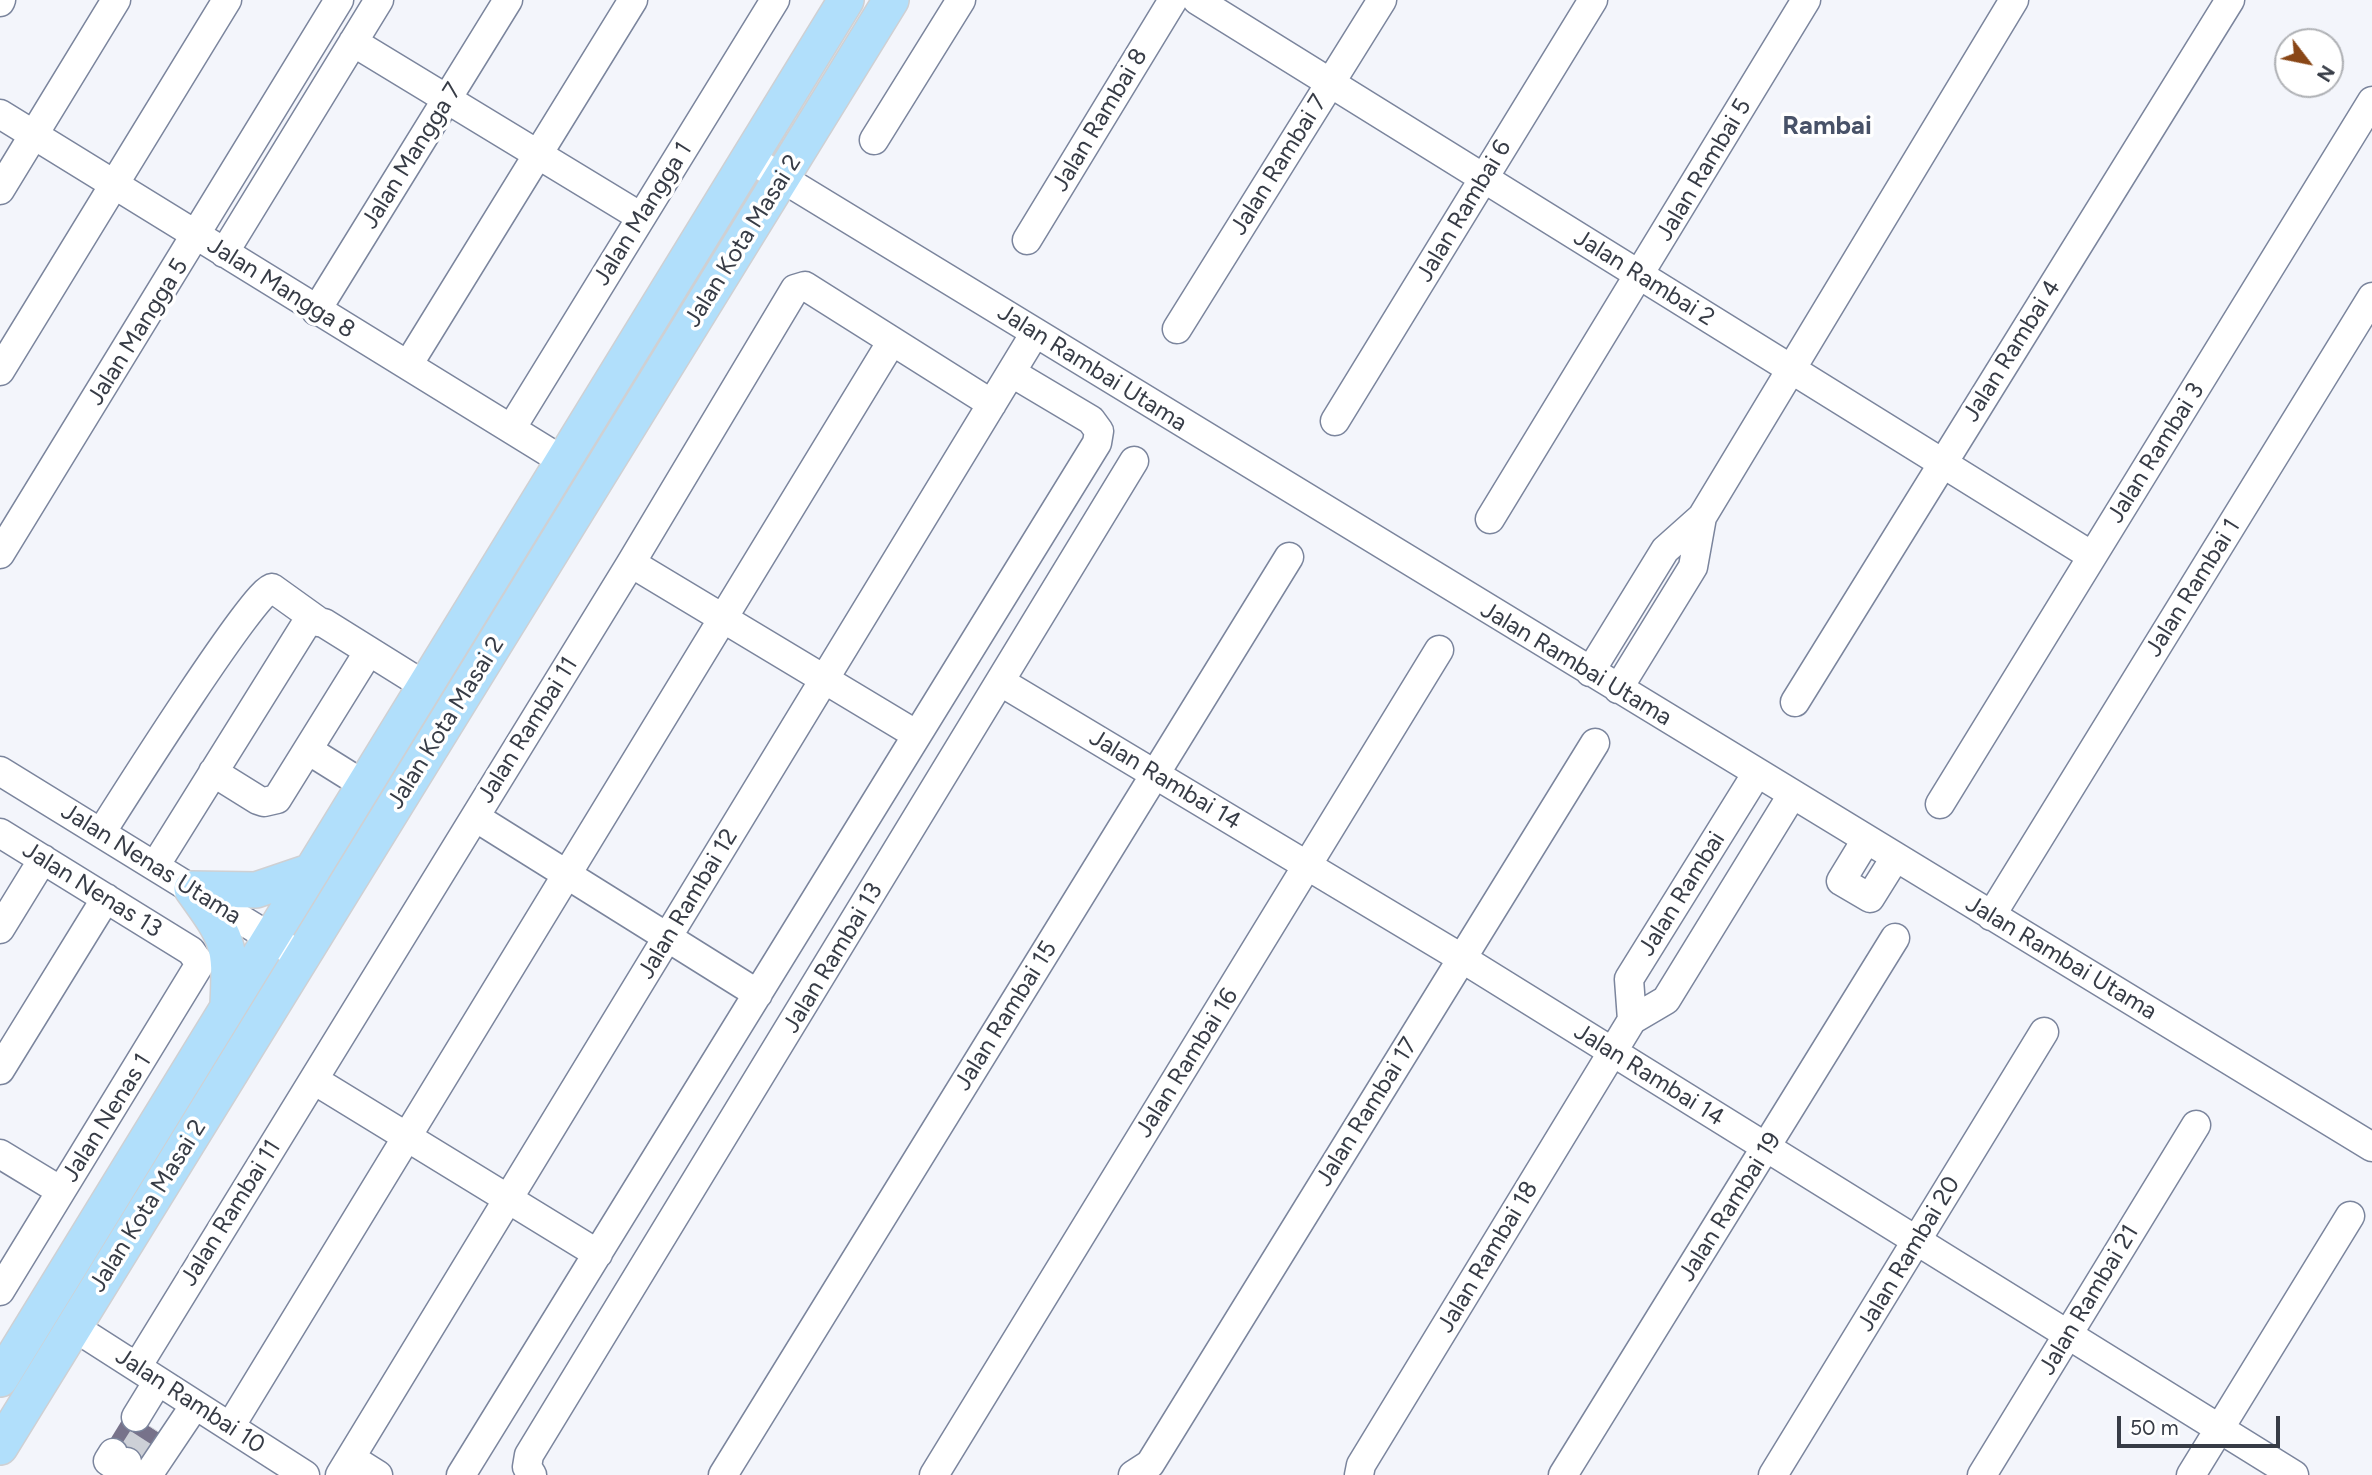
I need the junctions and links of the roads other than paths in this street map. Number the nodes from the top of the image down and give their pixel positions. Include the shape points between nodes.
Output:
1 (116, 0) edge
2 (227, 0) edge
3 (340, 0) edge
4 (379, 0) edge
5 (508, 0) edge
6 (633, 0) edge
7 (846, 0) edge
8 (891, 0) edge
9 (961, 0) edge
10 (1173, 0) edge
11 (1196, 0) edge
12 (1382, 0) edge
13 (1593, 0) edge
14 (1806, 0) edge
15 (2014, 0) edge
16 (2230, 0) edge
17 (768, 2) edge
18 (353, 42) junction
19 (1330, 83) junction
20 (447, 99) junction
21 (2372, 101) edge
22 (0, 114) edge
23 (33, 135) junction
24 (874, 140) dead end
25 (538, 155) junction
26 (749, 158) junction
27 (781, 178) junction
28 (1483, 179) junction
29 (113, 184) junction
30 (0, 190) edge
31 (641, 217) junction
32 (197, 236) junction
33 (1027, 240) dead end
34 (224, 253) junction
35 (1640, 276) junction
36 (2372, 297) edge
37 (316, 311) junction
38 (1177, 330) dead end
39 (1035, 334) junction
40 (892, 341) junction
41 (408, 366) junction
42 (1791, 370) junction
43 (0, 371) edge
44 (1012, 373) junction
45 (992, 404) junction
46 (1335, 421) dead end
47 (511, 429) junction
48 (563, 461) junction
49 (1134, 461) dead end
50 (1943, 463) junction
51 (1702, 517) junction
52 (1490, 519) dead end
53 (0, 554) edge
54 (2092, 556) junction
55 (1289, 557) dead end
56 (631, 563) junction
57 (722, 619) junction
58 (318, 621) junction
59 (1439, 650) dead end
60 (369, 651) junction
61 (1590, 672) junction
62 (823, 681) junction
63 (1001, 682) junction
64 (425, 686) junction
65 (1618, 689) junction
66 (1796, 702) dead end
67 (917, 735) junction
68 (1595, 743) dead end
69 (309, 750) junction
70 (0, 771) edge
71 (213, 772) junction
72 (1756, 773) junction
73 (1155, 774) junction
74 (364, 785) junction
75 (1792, 795) junction
76 (1940, 804) dead end
77 (475, 817) junction
78 (0, 833) edge
79 (101, 833) junction
80 (1866, 840) junction
81 (1895, 858) junction
82 (43, 859) junction
83 (155, 866) junction
84 (1308, 866) junction
85 (312, 871) junction
86 (567, 873) junction
87 (192, 889) junction
88 (106, 898) junction
89 (1991, 916) junction
90 (1665, 920) junction
91 (0, 929) edge
92 (667, 937) junction
93 (271, 938) junction
94 (1895, 938) dead end
95 (1701, 942) junction
96 (185, 947) joint
97 (302, 957) junction
98 (1463, 959) junction
99 (758, 994) junction
100 (228, 1008) junction
101 (1632, 1020) junction
102 (2044, 1032) dead end
103 (1612, 1052) junction
104 (0, 1070) edge
105 (314, 1080) junction
106 (2196, 1125) dead end
107 (407, 1136) junction
108 (2372, 1147) edge
109 (1766, 1149) junction
110 (0, 1154) edge
111 (61, 1191) junction
112 (509, 1198) junction
113 (2350, 1216) dead end
114 (1916, 1242) junction
115 (598, 1254) junction
116 (0, 1291) edge
117 (74, 1327) junction
118 (2067, 1336) junction
119 (0, 1379) edge
120 (166, 1386) junction
121 (143, 1422) tunnel mouth
122 (230, 1427) junction
123 (2218, 1429) junction
124 (0, 1447) edge
125 (531, 1464) edge
126 (123, 1466) edge
127 (345, 1466) edge
128 (1362, 1468) edge
129 (305, 1475) edge
130 (378, 1475) edge
131 (461, 1475) edge
132 (723, 1475) edge
133 (933, 1475) edge
134 (1133, 1475) edge
135 (1563, 1475) edge
136 (1773, 1475) edge
137 (1982, 1475) edge
138 (2190, 1475) edge
139 (2294, 1475) edge

1 - 23 street
2 - 29 street
3 - 32 street, Jalan Mangga 5
4 - 18 street, Jalan Mangga 5
5 - 20 street, Jalan Mangga 7
6 - 25 street
7 - 26 main road, Jalan Kota Masai 2
8 - 27 main road, Jalan Kota Masai 2
9 - 24 street
10 - 33 street, Jalan Rambai 8
11 - 19 street, Jalan Rambai 2
12 - 19 street, Jalan Rambai 7
13 - 28 street, Jalan Rambai 6
14 - 35 street, Jalan Rambai 5
15 - 42 street
16 - 50 street, Jalan Rambai 4
17 - 31 street, Jalan Mangga 1
18 - 20 street
18 - 34 street, Jalan Mangga 5
19 - 28 street, Jalan Rambai 2
19 - 38 street, Jalan Rambai 7
20 - 25 street
20 - 37 street, Jalan Mangga 7
21 - 54 street, Jalan Rambai 3
22 - 23 street, Jalan Mangga 8
23 - 29 street, Jalan Mangga 8
23 - 30 street
25 - 31 street
25 - 41 street
26 - 27 street, Jalan Rambai Utama
26 - 48 main road, Jalan Kota Masai 2
27 - 39 street, Jalan Rambai Utama
27 - 97 main road, Jalan Kota Masai 2
28 - 35 street, Jalan Rambai 2
28 - 46 street, Jalan Rambai 6
29 - 32 street, Jalan Mangga 8
29 - 43 street
31 - 47 street, Jalan Mangga 1
32 - 34 street, Jalan Mangga 8
32 - 53 street, Jalan Mangga 5
34 - 37 street, Jalan Mangga 8
35 - 42 street, Jalan Rambai 2
35 - 52 street, Jalan Rambai 5
36 - 89 street, Jalan Rambai 1
37 - 41 street, Jalan Mangga 8
39 - 44 street, Jalan Rambai 12
39 - 61 street, Jalan Rambai Utama
40 - 45 street, Jalan Rambai 11
40 - 56 street, Jalan Rambai 11 via 805,286 795,289
40 - 57 street
41 - 47 street, Jalan Mangga 8
42 - 50 street, Jalan Rambai 2
42 - 51 street
44 - 45 street, Jalan Rambai 12
44 - 67 street via 1091,420 1099,437
45 - 62 street, Jalan Rambai 12
47 - 48 street, Jalan Mangga 8
48 - 64 main road, Jalan Kota Masai 2
49 - 63 street, Jalan Rambai 13
50 - 54 street, Jalan Rambai 2
50 - 66 street, Jalan Rambai 4
51 - 61 street via 1665,550
51 - 65 street via 1693,567
54 - 76 street, Jalan Rambai 3
55 - 73 street, Jalan Rambai 15
56 - 57 street
56 - 77 street, Jalan Rambai 11
57 - 62 street
57 - 86 street
58 - 60 street
58 - 71 street via 302,628
58 - 79 street via 272,588 263,593 233,631
59 - 84 street, Jalan Rambai 16
60 - 64 street
60 - 69 street
61 - 65 street, Jalan Rambai Utama
62 - 67 street
62 - 92 street, Jalan Rambai 12
63 - 73 street, Jalan Rambai 14
63 - 125 street, Jalan Rambai 13
64 - 74 main road, Jalan Kota Masai 2
65 - 72 street, Jalan Rambai Utama
67 - 99 street
68 - 98 street, Jalan Rambai 17
69 - 71 street via 271,802 258,800
69 - 74 street
70 - 79 street, Jalan Nenas Utama
71 - 83 street
72 - 75 street, Jalan Rambai Utama
72 - 90 street, Jalan Rambai
73 - 84 street, Jalan Rambai 14
73 - 132 street, Jalan Rambai 15
74 - 85 main road, Jalan Kota Masai 2
75 - 80 street, Jalan Rambai Utama
75 - 95 street, Jalan Rambai
77 - 86 street
77 - 105 street, Jalan Rambai 11
78 - 82 street, Jalan Nenas 13
79 - 83 street, Jalan Nenas Utama
80 - 81 street, Jalan Rambai Utama
80 - 81 street via 1841,881 1870,898
81 - 89 street, Jalan Rambai Utama
82 - 88 street, Jalan Nenas 13
82 - 91 street
83 - 87 street, Jalan Nenas Utama
84 - 98 street, Jalan Rambai 14
84 - 133 street, Jalan Rambai 16
85 - 87 main road via 256,890
85 - 93 main road, Jalan Kota Masai 2
86 - 92 street
86 - 107 street
87 - 93 street, Jalan Nenas Utama
87 - 100 main road via 216,923 230,955
88 - 96 street, Jalan Nenas 13
88 - 104 street
89 - 108 street, Jalan Rambai Utama
90 - 95 street
90 - 101 street, Jalan Rambai via 1629,979
92 - 99 street
92 - 112 street, Jalan Rambai 12
93 - 97 street, Jalan Nenas Utama
93 - 100 main road, Jalan Kota Masai 2
94 - 109 street, Jalan Rambai 19
95 - 101 street, Jalan Rambai via 1666,1000
96 - 111 street, Jalan Nenas 1 via 198,961 196,973
97 - 117 main road, Jalan Kota Masai 2
98 - 103 street, Jalan Rambai 14
98 - 134 street, Jalan Rambai 17 via 1150,1464
99 - 115 street
100 - 119 main road, Jalan Kota Masai 2
101 - 103 street, Jalan Rambai
102 - 114 street, Jalan Rambai 20
103 - 109 street, Jalan Rambai 14
103 - 128 street, Jalan Rambai 18
105 - 107 street
105 - 120 street, Jalan Rambai 11
106 - 118 street, Jalan Rambai 21
107 - 112 street
107 - 122 street
109 - 114 street, Jalan Rambai 14
109 - 135 street, Jalan Rambai 19
110 - 111 street
111 - 116 street, Jalan Nenas 1
112 - 115 street
112 - 127 street, Jalan Rambai 12
113 - 123 street
114 - 118 street, Jalan Rambai 14
114 - 136 street, Jalan Rambai 20
115 - 131 street
117 - 120 street, Jalan Rambai 10
117 - 124 main road, Jalan Kota Masai 2
118 - 123 street, Jalan Rambai 14
118 - 137 street, Jalan Rambai 21
120 - 121 street
120 - 122 street, Jalan Rambai 10
120 - 126 street
122 - 129 street, Jalan Rambai 10
123 - 138 street
123 - 139 street, Jalan Rambai 14
127 - 130 street

